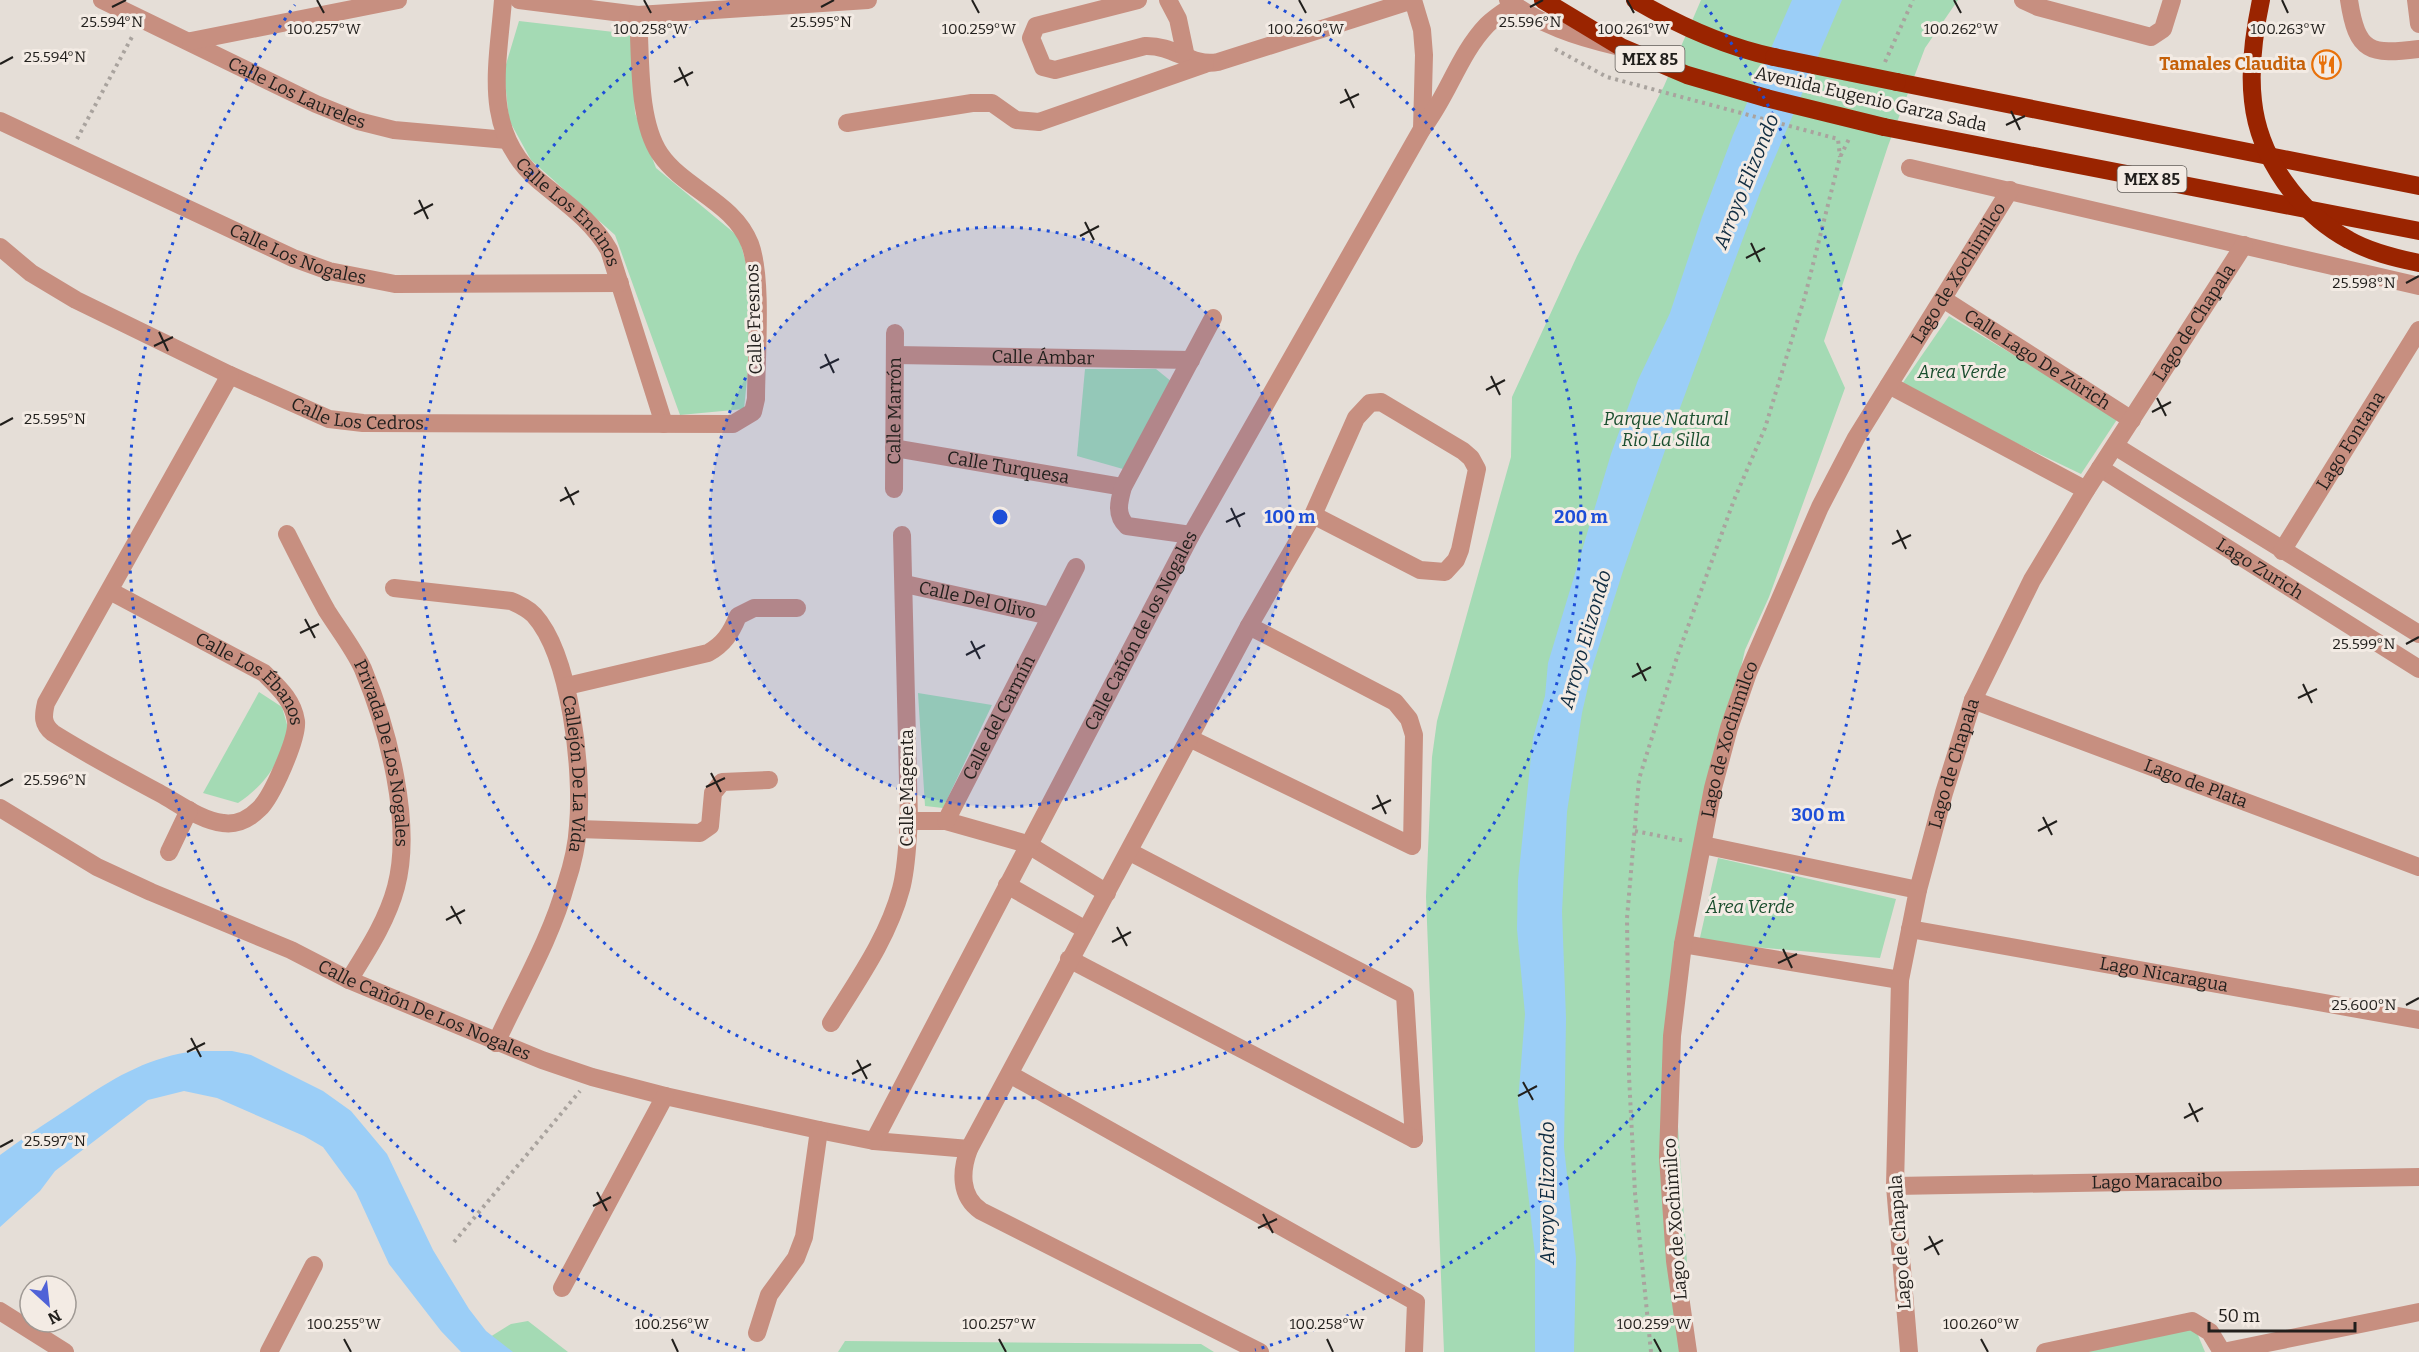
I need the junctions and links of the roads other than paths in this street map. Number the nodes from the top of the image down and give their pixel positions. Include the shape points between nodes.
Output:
1 (102, 0) edge
2 (398, 0) edge
3 (503, 0) edge
4 (519, 0) edge
5 (868, 0) edge
6 (1138, 0) edge
7 (1168, 0) edge
8 (1413, 0) edge
9 (1543, 0) edge
10 (1635, 0) edge
11 (2023, 0) edge
12 (2172, 0) edge
13 (2261, 0) edge
14 (2349, 0) edge
15 (2416, 0) edge
16 (1511, 2) edge
17 (638, 15) junction
18 (2419, 24) edge
19 (191, 41) junction
20 (1621, 47) junction
21 (2419, 49) edge
22 (1186, 57) junction
23 (1205, 64) junction
24 (0, 121) edge
25 (847, 123) dead end
26 (1422, 129) junction
27 (507, 140) junction
28 (1910, 168) dead end
29 (2419, 186) edge
30 (2010, 190) junction
31 (2419, 231) edge
32 (2244, 245) junction
33 (0, 247) edge
34 (2419, 263) edge
35 (620, 283) junction
36 (2419, 286) edge
37 (1943, 299) junction
38 (1213, 318) dead end
39 (2419, 330) edge
40 (895, 333) dead end
41 (895, 355) junction
42 (1191, 360) junction
43 (230, 375) junction
44 (1889, 385) junction
45 (753, 412) joint
46 (2132, 420) junction
47 (664, 424) junction
48 (2115, 446) junction
49 (894, 448) junction
50 (2100, 468) junction
51 (1123, 487) junction
52 (894, 489) dead end
53 (2085, 490) junction
54 (1313, 515) junction
55 (287, 534) dead end
56 (902, 535) dead end
57 (1191, 535) junction
58 (2282, 551) junction
59 (1076, 567) dead end
60 (905, 584) junction
61 (394, 588) dead end
62 (110, 591) junction
63 (796, 608) dead end
64 (1050, 616) junction
65 (1249, 626) junction
66 (2419, 634) edge
67 (2419, 669) edge
68 (567, 686) junction
69 (1973, 700) junction
70 (1189, 738) junction
71 (770, 780) dead end
72 (0, 808) edge
73 (189, 810) junction
74 (909, 821) junction
75 (946, 821) junction
76 (578, 828) junction
77 (1027, 844) junction
78 (1703, 845) junction
79 (169, 852) dead end
80 (1130, 852) junction
81 (2419, 867) edge
82 (1007, 885) junction
83 (1918, 890) junction
84 (1107, 893) junction
85 (1910, 929) junction
86 (1086, 930) junction
87 (1683, 944) junction
88 (1069, 959) junction
89 (349, 980) junction
90 (1900, 980) junction
91 (2419, 1020) edge
92 (831, 1023) dead end
93 (496, 1043) junction
94 (1011, 1075) junction
95 (665, 1096) junction
96 (819, 1130) junction
97 (874, 1141) junction
98 (969, 1149) junction
99 (2419, 1177) edge
100 (1894, 1186) junction
101 (314, 1265) dead end
102 (562, 1288) dead end
103 (0, 1311) edge
104 (2419, 1312) edge
105 (757, 1333) dead end
106 (65, 1352) edge
107 (269, 1352) edge
108 (1260, 1352) edge
109 (1414, 1352) edge
110 (1688, 1352) edge
111 (1909, 1352) edge
112 (2045, 1352) edge
113 (2222, 1352) edge

1 - 19 street, Calle Los Laureles
2 - 19 street
3 - 27 street, Calle Los Encinos via 496,94
4 - 17 street
5 - 17 street
6 - 22 street via 1036,26 1031,38 1043,67 1055,70 1145,45 1161,45
7 - 22 street via 1178,18
8 - 23 street
8 - 26 street, Calle Cañón de los Nogales via 1424,55
9 - 20 highway, Avenida Eugenio Garza Sada / MEX 85
10 - 29 highway, Avenida Eugenio Garza Sada / MEX 85, bridge via 1743,51
11 - 12 street via 2151,37 2163,29
13 - 34 highway, bridge via 2253,102 2259,132 2273,163 2295,195 2327,226 2368,249
14 - 21 street via 2355,29 2372,50 2384,53
15 - 18 street
16 - 20 street via 1566,33
16 - 26 street, Calle Cañón de los Nogales via 1472,44 1439,107
17 - 45 street, Calle Fresnos via 645,112 656,146 674,170 740,226 750,243 756,269
19 - 27 street, Calle Los Laureles via 358,121 394,130
20 - 31 highway, Avenida Eugenio Garza Sada / MEX 85, bridge via 1687,75 1884,127
22 - 23 street
23 - 25 street via 1039,122 1016,120 992,103 972,103
24 - 35 street, Calle Los Nogales via 293,258 361,280 395,284
26 - 57 street, Calle Cañón de los Nogales
27 - 35 street, Calle Los Encinos via 535,178 597,230 609,250
28 - 30 street
30 - 32 street
30 - 37 street, Lago de Xochimilco
32 - 36 street
32 - 46 street, Lago de Chapala
33 - 43 street, Calle Los Cedros via 31,273 76,300
35 - 47 street, Calle Los Encinos
37 - 44 street, Lago de Xochimilco
37 - 46 street, Calle Lago De Zúrich
38 - 42 street
39 - 58 street, Lago Fontana
40 - 41 street, Calle Marrón
41 - 42 street, Calle Ámbar
41 - 49 street, Calle Marrón
42 - 51 street
43 - 47 street, Calle Los Cedros via 329,418 363,423
43 - 62 street
44 - 53 street
44 - 78 street, Lago de Xochimilco via 1820,507 1748,673 1721,756
45 - 47 street, Calle Los Cedros via 734,424
46 - 48 street, Lago de Chapala
48 - 50 street, Lago de Chapala
48 - 58 street, Lago Zurich
49 - 51 street, Calle Turquesa
49 - 52 street, Calle Marrón
50 - 53 street, Lago de Chapala
50 - 67 street, Lago Zurich
51 - 57 street via 1119,509 1124,524
53 - 69 street, Lago de Chapala via 2032,580
54 - 54 street via 1420,570 1444,572 1460,550 1477,469 1471,458 1438,435 1382,402 1370,403 1356,418
54 - 65 street
55 - 89 street, Privada De Los Nogales via 362,669 386,738 401,811 402,855 396,888 380,928
56 - 60 street, Calle Magenta
57 - 77 street, Calle Cañón de los Nogales
58 - 66 street, Lago Zurich
59 - 64 street, Calle del Carmín
60 - 64 street, Calle Del Olivo
60 - 74 street, Calle Magenta
61 - 68 street, Callejón De La Vida via 511,601 526,608 551,642
62 - 73 street, Calle Los Ébanos via 46,703 46,728
62 - 73 street, Calle Los Ébanos via 264,673 293,707 294,741 261,807 234,824 219,823
63 - 68 street via 754,608 738,616 731,633 708,653
64 - 75 street, Calle del Carmín
65 - 70 street
65 - 70 street via 1381,694 1410,719 1414,735 1412,846
68 - 76 street, Callejón De La Vida
69 - 81 street, Lago de Plata
69 - 83 street, Lago de Chapala
70 - 80 street
71 - 76 street via 722,782 713,794 710,826 700,833
72 - 89 street, Calle Cañón De Los Nogales via 97,867 291,950
73 - 79 street
74 - 75 street
74 - 92 street, Calle Magenta via 906,865 894,912
75 - 77 street
76 - 93 street, Callejón De La Vida via 566,885
77 - 82 street, Calle Cañón de los Nogales
77 - 84 street
78 - 83 street
78 - 87 street, Lago de Xochimilco
80 - 84 street
80 - 88 street via 1405,995 1414,1139
82 - 86 street
82 - 97 street, Calle Cañón de los Nogales
83 - 85 street, Lago de Chapala
84 - 86 street
85 - 90 street, Lago de Chapala
85 - 91 street, Lago Nicaragua
86 - 88 street
87 - 90 street
87 - 110 street, Lago de Xochimilco via 1672,1036 1668,1157 1675,1261
88 - 94 street
89 - 93 street, Calle Cañón De Los Nogales
90 - 100 street, Lago de Chapala
93 - 95 street, Calle Cañón De Los Nogales via 592,1077
94 - 98 street
94 - 109 street via 1416,1302
95 - 96 street, Calle Cañón De Los Nogales
95 - 102 street
96 - 97 street, Calle Cañón De Los Nogales
96 - 105 street via 804,1237 796,1258 769,1295
97 - 98 street, Calle Cañón De Los Nogales
98 - 108 street via 964,1187 975,1207
99 - 100 street, Lago Maracaibo
100 - 111 street, Lago de Chapala
101 - 107 street
103 - 106 street
104 - 113 street
112 - 113 street via 2192,1322 2210,1332

